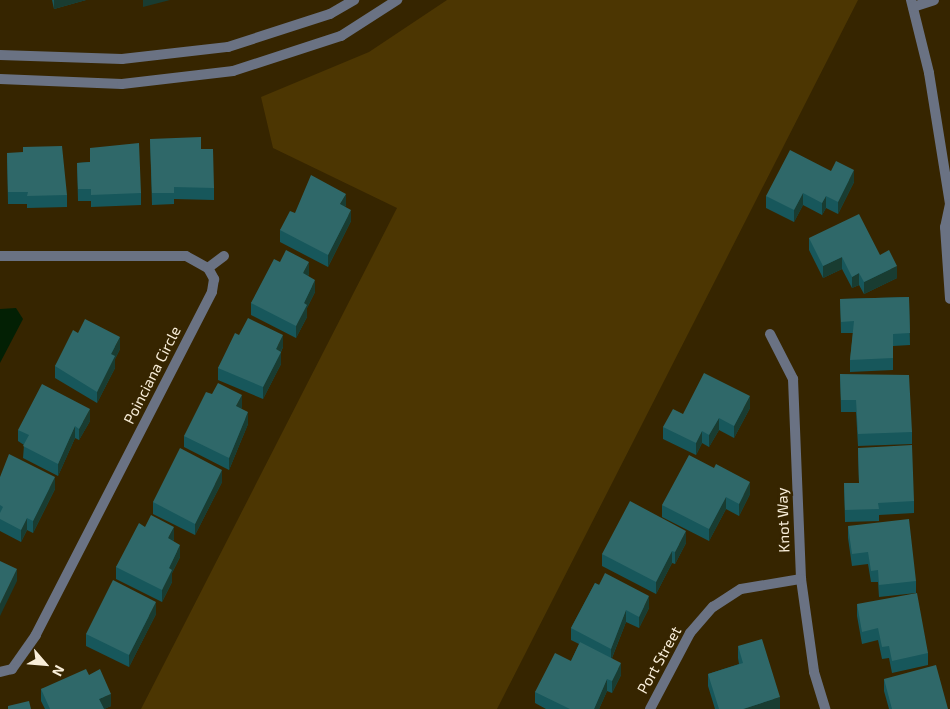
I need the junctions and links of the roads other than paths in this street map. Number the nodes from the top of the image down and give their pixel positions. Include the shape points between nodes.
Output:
1 (354, 0) edge
2 (397, 0) edge
3 (934, 0) edge
4 (912, 3) edge
5 (0, 55) edge
6 (0, 79) edge
7 (950, 204) edge
8 (0, 256) edge
9 (224, 256) dead end
10 (208, 268) junction
11 (950, 299) edge
12 (770, 334) dead end
13 (801, 579) junction
14 (0, 672) edge
15 (650, 709) edge
16 (825, 709) edge

1 - 5 street via 322,17 228,47 122,59
2 - 6 street via 341,36 234,71 122,84
3 - 4 street
4 - 7 street via 929,73
7 - 11 street via 945,227
8 - 10 street via 186,256
9 - 10 street
10 - 14 street, Poinciana Circle via 214,279 212,292 52,603 36,634 12,668
12 - 13 street, Knot Way via 793,379
13 - 15 street, Port Street via 741,589 713,607 690,633
13 - 16 street, Knot Way via 814,672

